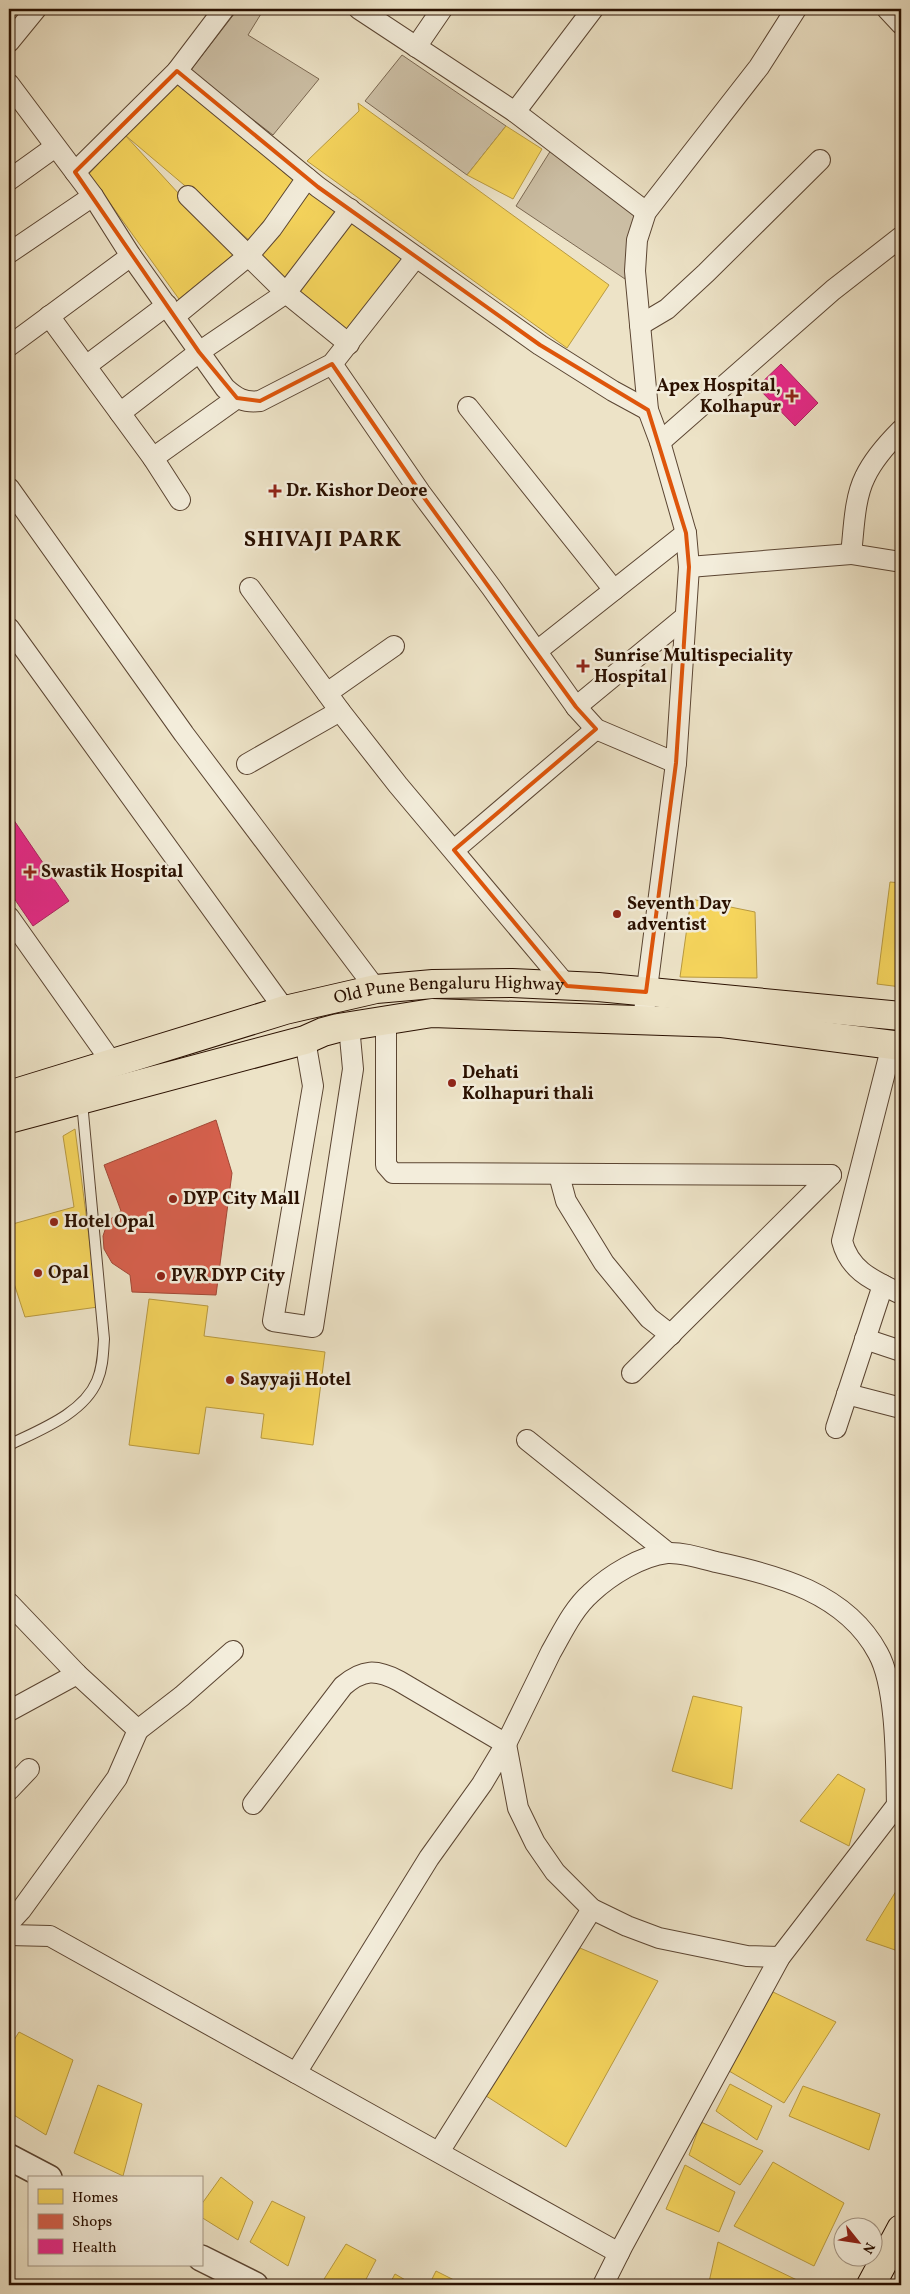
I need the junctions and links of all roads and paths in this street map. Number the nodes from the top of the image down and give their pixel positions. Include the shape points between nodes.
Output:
1 (36, 9) edge
2 (224, 9) edge
3 (359, 9) edge
4 (442, 9) edge
5 (593, 9) edge
6 (796, 9) edge
7 (887, 9) edge
8 (901, 24) edge
9 (9, 42) edge
10 (416, 47) junction
11 (177, 71) junction
12 (9, 84) edge
13 (515, 112) junction
14 (55, 147) junction
15 (820, 160) dead end
16 (75, 172) junction
17 (307, 178) junction
18 (9, 180) edge
19 (93, 196) junction
20 (188, 196) dead end
21 (350, 209) junction
22 (646, 212) junction
23 (901, 237) edge
24 (9, 253) edge
25 (248, 255) junction
26 (131, 256) junction
27 (416, 257) junction
28 (286, 293) junction
29 (171, 311) junction
30 (50, 316) junction
31 (640, 326) junction
32 (349, 344) junction
33 (9, 346) edge
34 (199, 352) junction
35 (332, 364) junction
36 (86, 366) junction
37 (237, 398) junction
38 (468, 407) dead end
39 (648, 410) junction
40 (120, 412) junction
41 (901, 430) edge
42 (660, 442) junction
43 (153, 458) junction
44 (9, 488) edge
45 (180, 500) dead end
46 (686, 533) junction
47 (850, 554) junction
48 (901, 562) edge
49 (689, 567) junction
50 (250, 588) dead end
51 (614, 590) junction
52 (684, 617) junction
53 (9, 628) edge
54 (394, 646) dead end
55 (537, 651) junction
56 (327, 693) junction
57 (576, 707) junction
58 (340, 711) junction
59 (596, 729) junction
60 (676, 763) junction
61 (247, 764) dead end
62 (454, 850) junction
63 (9, 917) edge
64 (567, 986) junction
65 (376, 988) junction
66 (646, 992) junction
67 (285, 1010) junction
68 (901, 1016) edge
69 (386, 1020) junction
70 (643, 1020) junction
71 (349, 1026) junction
72 (305, 1040) junction
73 (897, 1045) edge
74 (113, 1064) junction
75 (9, 1095) edge
76 (82, 1098) junction
77 (9, 1119) edge
78 (559, 1175) junction
79 (883, 1285) junction
80 (901, 1294) edge
81 (671, 1335) junction
82 (865, 1339) junction
83 (901, 1352) edge
84 (632, 1373) dead end
85 (847, 1394) junction
86 (901, 1408) edge
87 (836, 1428) dead end
88 (527, 1440) dead end
89 (9, 1445) edge
90 (668, 1553) junction
91 (9, 1603) edge
92 (233, 1651) dead end
93 (77, 1674) junction
94 (9, 1711) edge
95 (138, 1730) junction
96 (506, 1744) junction
97 (29, 1769) dead end
98 (9, 1790) edge
99 (253, 1804) dead end
100 (899, 1806) edge
101 (592, 1909) junction
102 (9, 1922) edge
103 (9, 1935) edge
104 (780, 1957) junction
105 (296, 2073) junction
106 (439, 2152) junction
107 (9, 2157) edge
108 (45, 2176) edge
109 (901, 2228) edge
110 (619, 2253) junction
111 (202, 2258) edge
112 (901, 2264) edge
113 (255, 2285) edge
114 (603, 2285) edge
115 (871, 2285) edge
116 (891, 2285) edge

1 - 9 street
2 - 11 street
3 - 10 street
4 - 10 street
5 - 13 street
6 - 22 street via 759,67
7 - 8 street
10 - 13 street
11 - 16 street
11 - 17 street
12 - 14 street
13 - 22 street
14 - 16 street
14 - 18 street
15 - 31 street via 667,309
16 - 19 street
17 - 21 street
17 - 25 street via 272,228
19 - 24 street
19 - 26 street
20 - 25 street
21 - 27 street
21 - 28 street
22 - 31 street via 637,240 634,271
23 - 42 street via 833,290
25 - 28 street
25 - 29 street
26 - 29 street
26 - 30 street
27 - 32 street
27 - 39 street via 540,345
28 - 32 street
28 - 34 street
29 - 34 street
29 - 36 street
30 - 33 street
30 - 36 street
31 - 39 street
32 - 35 street
34 - 37 street via 225,388
34 - 40 street
35 - 37 street via 260,401 248,402
35 - 55 street via 420,492
36 - 40 street
37 - 43 street
38 - 51 street
39 - 42 street
40 - 43 street
41 - 47 street via 864,477
42 - 46 street
43 - 45 street
44 - 65 street via 184,734
46 - 49 street
46 - 51 street
47 - 48 street
47 - 49 street
49 - 52 street
50 - 56 street
51 - 55 street
52 - 57 street
52 - 60 street
53 - 67 street
54 - 56 street
55 - 57 street
56 - 58 street
57 - 59 street
58 - 61 street
58 - 62 street
59 - 60 street
59 - 62 street
60 - 66 street
62 - 64 street
63 - 74 street
64 - 65 main road, Old Pune Bengaluru Highway via 432,984
64 - 66 main road, Old Pune Bengaluru Highway
65 - 67 main road, Old Pune Bengaluru Highway
66 - 68 main road, Old Pune Bengaluru Highway
66 - 70 street
67 - 74 main road, Old Pune Bengaluru Highway
69 - 70 main road, Old Pune Bengaluru Highway via 432,1013
69 - 71 main road, Old Pune Bengaluru Highway
69 - 78 street via 386,1165 393,1173
70 - 73 main road, Old Pune Bengaluru Highway via 722,1023
71 - 72 main road, Old Pune Bengaluru Highway
71 - 72 street via 352,1069 313,1327 273,1321 313,1086
72 - 76 main road, Old Pune Bengaluru Highway
73 - 79 street via 842,1241 846,1255 855,1266
74 - 75 main road, Old Pune Bengaluru Highway
76 - 77 main road, Old Pune Bengaluru Highway
76 - 89 lane via 104,1339 102,1362 97,1382 79,1405
78 - 81 street via 566,1201 604,1263 649,1318
78 - 81 street via 831,1175
79 - 80 street
79 - 82 street
81 - 84 street
82 - 83 street
82 - 85 street
85 - 86 street
85 - 87 street
88 - 90 street
90 - 96 street via 620,1571 590,1593 570,1618
90 - 100 street via 742,1568 794,1583 828,1600 864,1631 879,1654 889,1683
91 - 93 street
92 - 95 street
93 - 94 street
93 - 95 street
95 - 102 street via 117,1778
96 - 99 street via 384,1673 368,1672 343,1686
96 - 101 street via 518,1808 535,1843 555,1872
96 - 105 street via 482,1784 429,1858
97 - 98 street
100 - 104 street
101 - 104 street via 659,1938 747,1956
101 - 106 street
103 - 105 street via 50,1936
104 - 110 street
105 - 106 street
106 - 110 street
107 - 108 street
109 - 115 main road
110 - 114 street
111 - 113 street
112 - 116 main road

